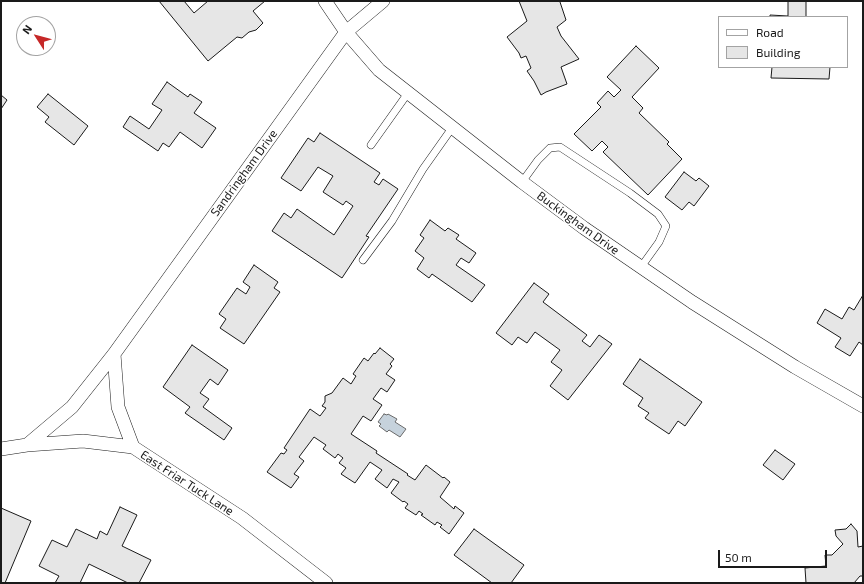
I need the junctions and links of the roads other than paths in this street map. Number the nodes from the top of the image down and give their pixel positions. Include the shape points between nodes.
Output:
1 (325, 1) edge
2 (383, 1) edge
3 (346, 32) junction
4 (408, 93) junction
5 (452, 128) junction
6 (371, 145) dead end
7 (522, 182) junction
8 (364, 260) dead end
9 (641, 268) junction
10 (114, 354) junction
11 (863, 406) edge
12 (72, 407) joint
13 (27, 445) junction
14 (133, 447) junction
15 (1, 450) edge
16 (326, 583) edge

1 - 3 street, Buckingham Drive
2 - 3 street, Sandringham Drive
3 - 4 street, Buckingham Drive via 379,70
3 - 10 street, Sandringham Drive
4 - 5 street, Buckingham Drive
4 - 6 lane
5 - 7 street, Buckingham Drive
5 - 8 lane
7 - 9 street, Buckingham Drive
7 - 9 lane via 550,148 560,146 630,193 658,214 666,226 659,242
9 - 11 street, Buckingham Drive via 795,367
10 - 12 street, Sandringham Drive
10 - 14 street via 118,407
12 - 13 street, East Friar Tuck Lane
13 - 14 street, East Friar Tuck Lane via 83,441
13 - 15 street, East Friar Tuck Lane
14 - 16 street, East Friar Tuck Lane via 242,518

